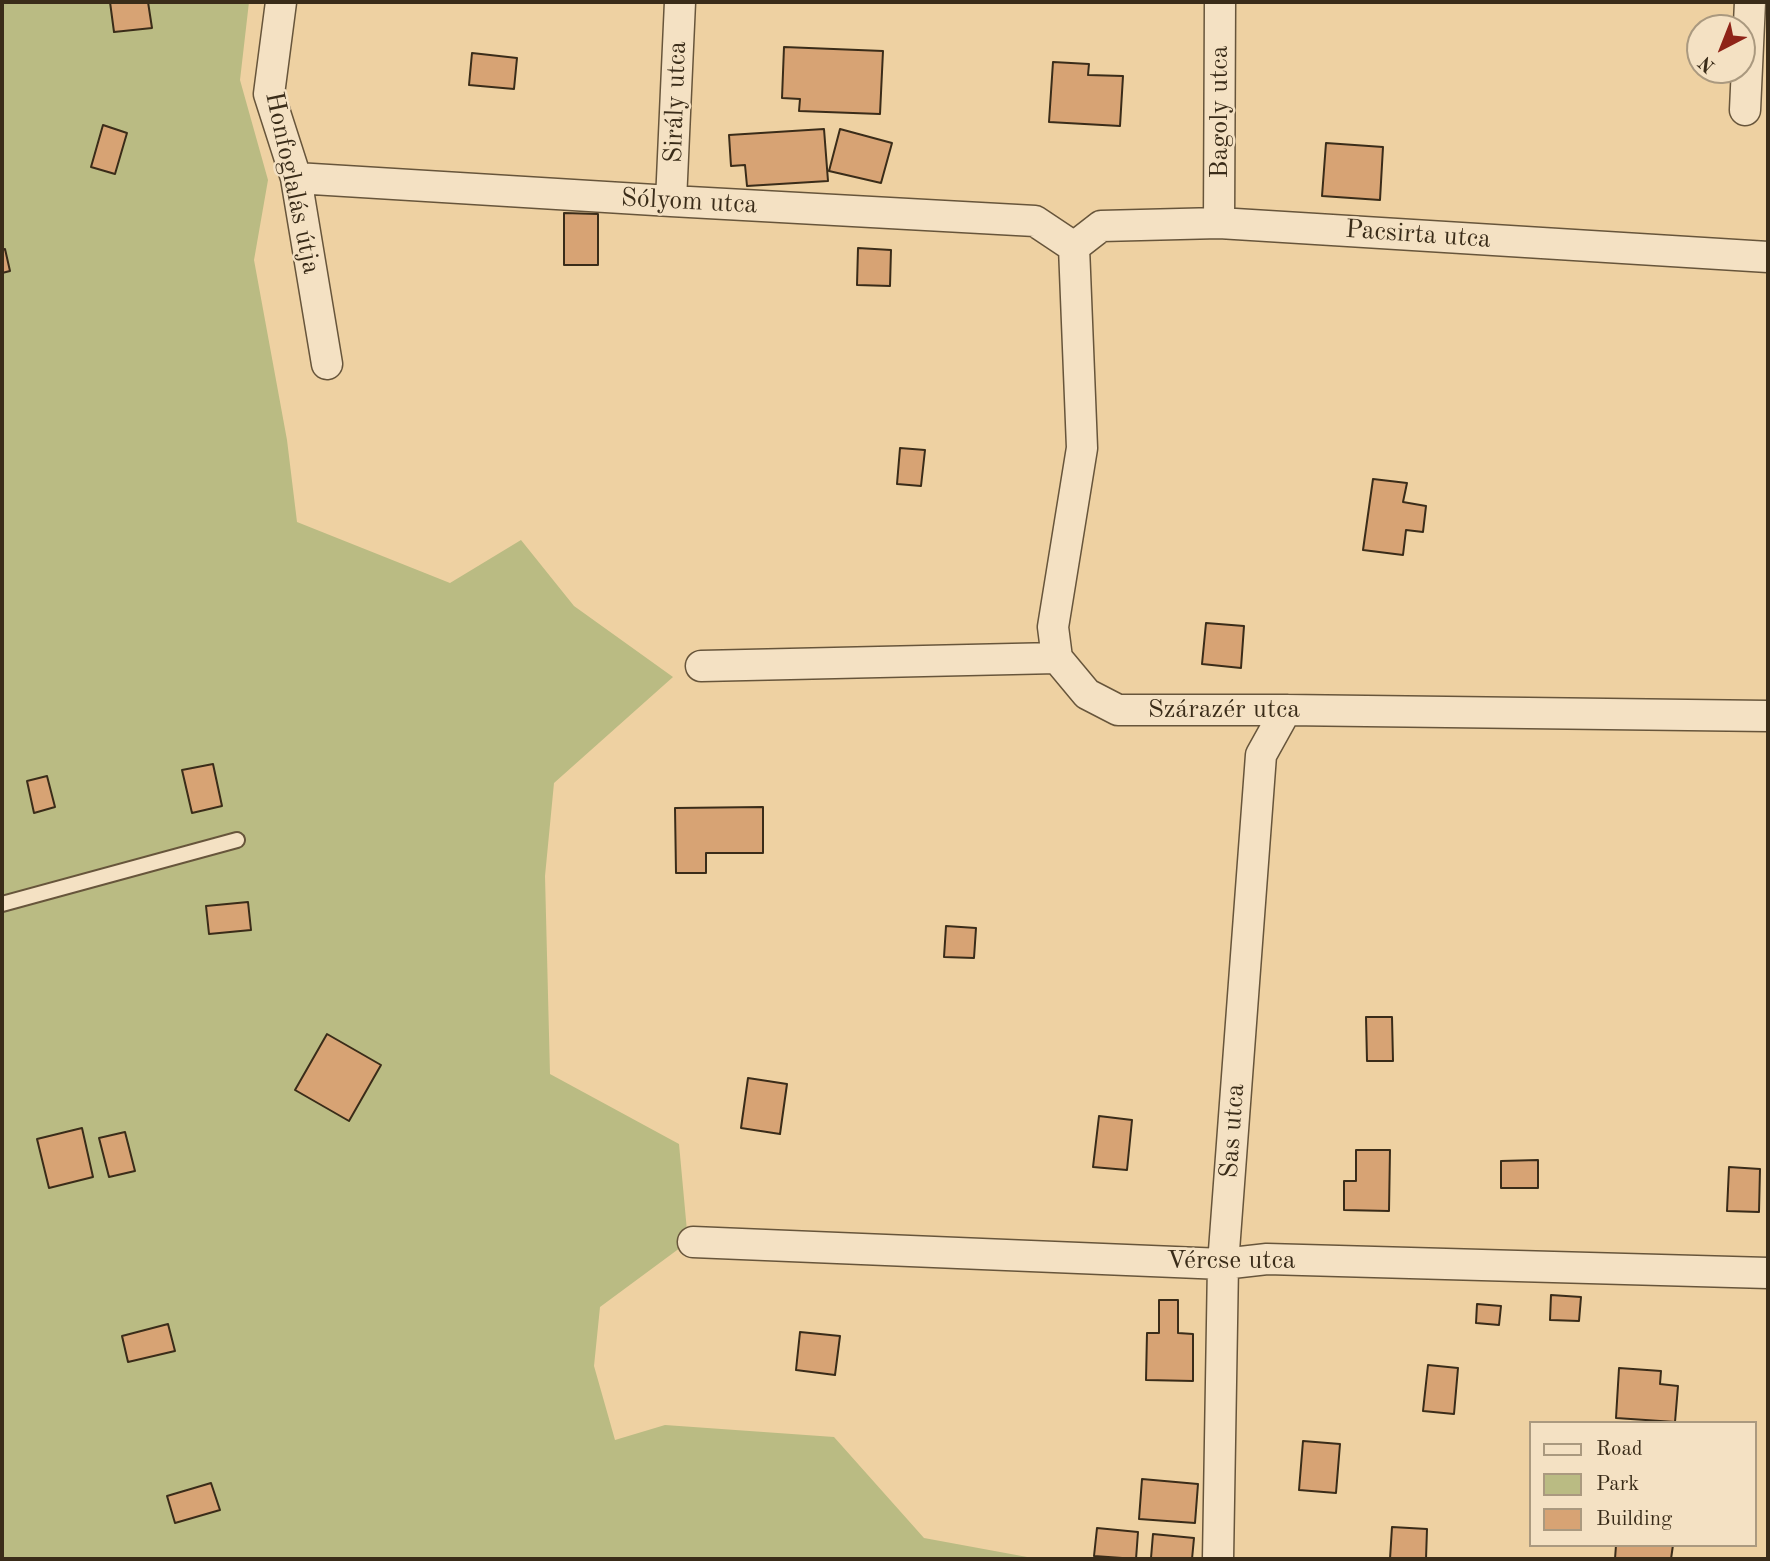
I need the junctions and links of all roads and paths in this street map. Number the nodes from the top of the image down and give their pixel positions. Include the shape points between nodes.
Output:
1 (281, 2) edge
2 (680, 2) edge
3 (1220, 2) edge
4 (1749, 2) edge
5 (1745, 110) dead end
6 (296, 178) junction
7 (671, 201) junction
8 (1219, 223) junction
9 (1074, 247) junction
10 (1768, 257) edge
11 (327, 364) dead end
12 (1057, 658) junction
13 (701, 666) dead end
14 (1286, 710) junction
15 (1768, 716) edge
16 (237, 840) dead end
17 (2, 904) edge
18 (693, 1242) dead end
19 (1223, 1264) junction
20 (1768, 1273) edge
21 (1218, 1559) edge

1 - 6 street, Honfoglalás útja via 269,94
2 - 7 street, Sirály utca
3 - 8 street, Bagoly utca
4 - 5 street
6 - 7 street, Sólyom utca
6 - 11 street, Honfoglalás útja
7 - 9 street, Sólyom utca via 1035,221
8 - 9 street, Pacsirta utca via 1101,226
8 - 10 street, Pacsirta utca
9 - 12 street via 1082,448 1053,627
12 - 13 street
12 - 14 street, Szárazér utca via 1087,694 1118,710
14 - 15 street, Szárazér utca
14 - 19 street, Sas utca via 1261,755
16 - 17 lane
18 - 19 street, Vércse utca
19 - 20 street, Vércse utca via 1267,1259
19 - 21 street, Sas utca

